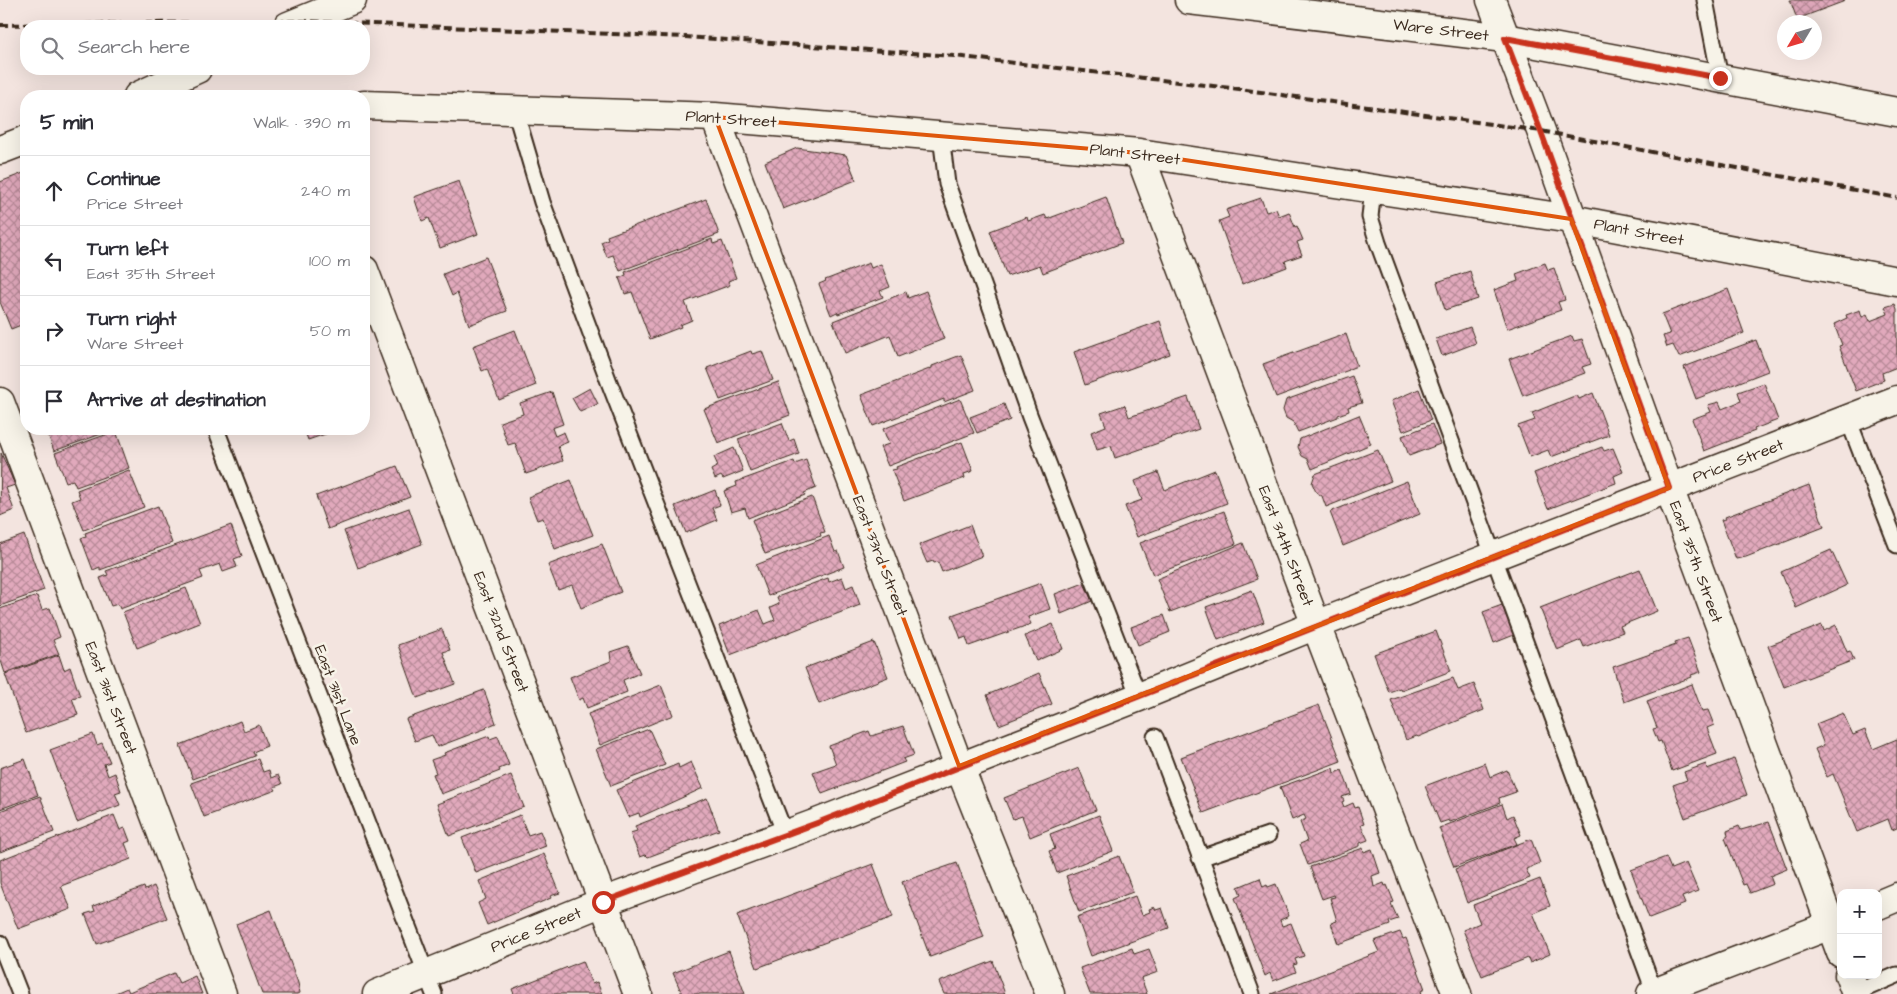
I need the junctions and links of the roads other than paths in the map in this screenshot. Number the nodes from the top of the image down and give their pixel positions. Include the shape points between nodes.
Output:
1 (352, 0) edge
2 (1189, 0) edge
3 (1491, 0) edge
4 (1705, 0) edge
5 (1282, 6) edge
6 (303, 20) edge
7 (1505, 38) junction
8 (185, 75) edge
9 (1720, 78) junction
10 (154, 90) edge
11 (370, 105) edge
12 (515, 110) junction
13 (1897, 112) edge
14 (715, 117) junction
15 (941, 136) junction
16 (20, 142) edge
17 (0, 150) edge
18 (1139, 153) junction
19 (1373, 188) junction
20 (1571, 219) junction
21 (1897, 282) edge
22 (370, 286) edge
23 (1897, 400) edge
24 (0, 402) edge
25 (1848, 419) junction
26 (218, 435) edge
27 (1669, 488) junction
28 (1897, 545) edge
29 (1494, 556) junction
30 (1316, 625) junction
31 (1140, 697) junction
32 (1155, 737) dead end
33 (959, 766) junction
34 (786, 834) junction
35 (1268, 835) dead end
36 (1200, 858) junction
37 (1897, 897) edge
38 (603, 902) junction
39 (1882, 903) edge
40 (1836, 923) edge
41 (0, 943) edge
42 (1897, 975) edge
43 (431, 984) edge
44 (1853, 987) edge
45 (20, 994) edge
46 (222, 994) edge
47 (377, 994) edge
48 (638, 994) edge
49 (1050, 994) edge
50 (1252, 994) edge
51 (1457, 994) edge
52 (1653, 994) edge

1 - 6 street
2 - 5 street, Ware Street
3 - 7 street, East 35th Street
4 - 9 lane
5 - 7 street, Ware Street
7 - 9 street, Ware Street
7 - 20 street, East 35th Street
8 - 10 street
9 - 13 street, Ware Street
11 - 12 street, Plant Street
12 - 14 street, Plant Street
12 - 34 lane via 542,202 605,374
14 - 15 street, Plant Street
14 - 33 street, East 33rd Street
15 - 18 street, Plant Street
15 - 31 lane via 950,194 1030,417
16 - 17 street
18 - 19 street, Plant Street
18 - 30 street, East 34th Street
19 - 20 street, Plant Street
19 - 29 lane via 1370,217 1378,243
20 - 21 street, Plant Street
20 - 27 street, East 35th Street
22 - 38 street, East 32nd Street
23 - 25 street, Price Street
24 - 46 street, East 31st Street
25 - 27 street, Price Street
25 - 28 lane
26 - 43 lane, East 31st Lane
27 - 29 street, Price Street
27 - 40 street, East 35th Street
29 - 30 street, Price Street
29 - 52 lane
30 - 31 street, Price Street
30 - 51 street, East 34th Street
31 - 33 street, Price Street
32 - 36 lane
33 - 34 street, Price Street
33 - 49 street, East 33rd Street
34 - 38 street, Price Street
35 - 36 lane
36 - 50 lane
37 - 39 street
38 - 43 street, Price Street
38 - 48 street, East 32nd Street
40 - 52 street
41 - 45 lane
42 - 44 lane
43 - 47 street, Price Street

